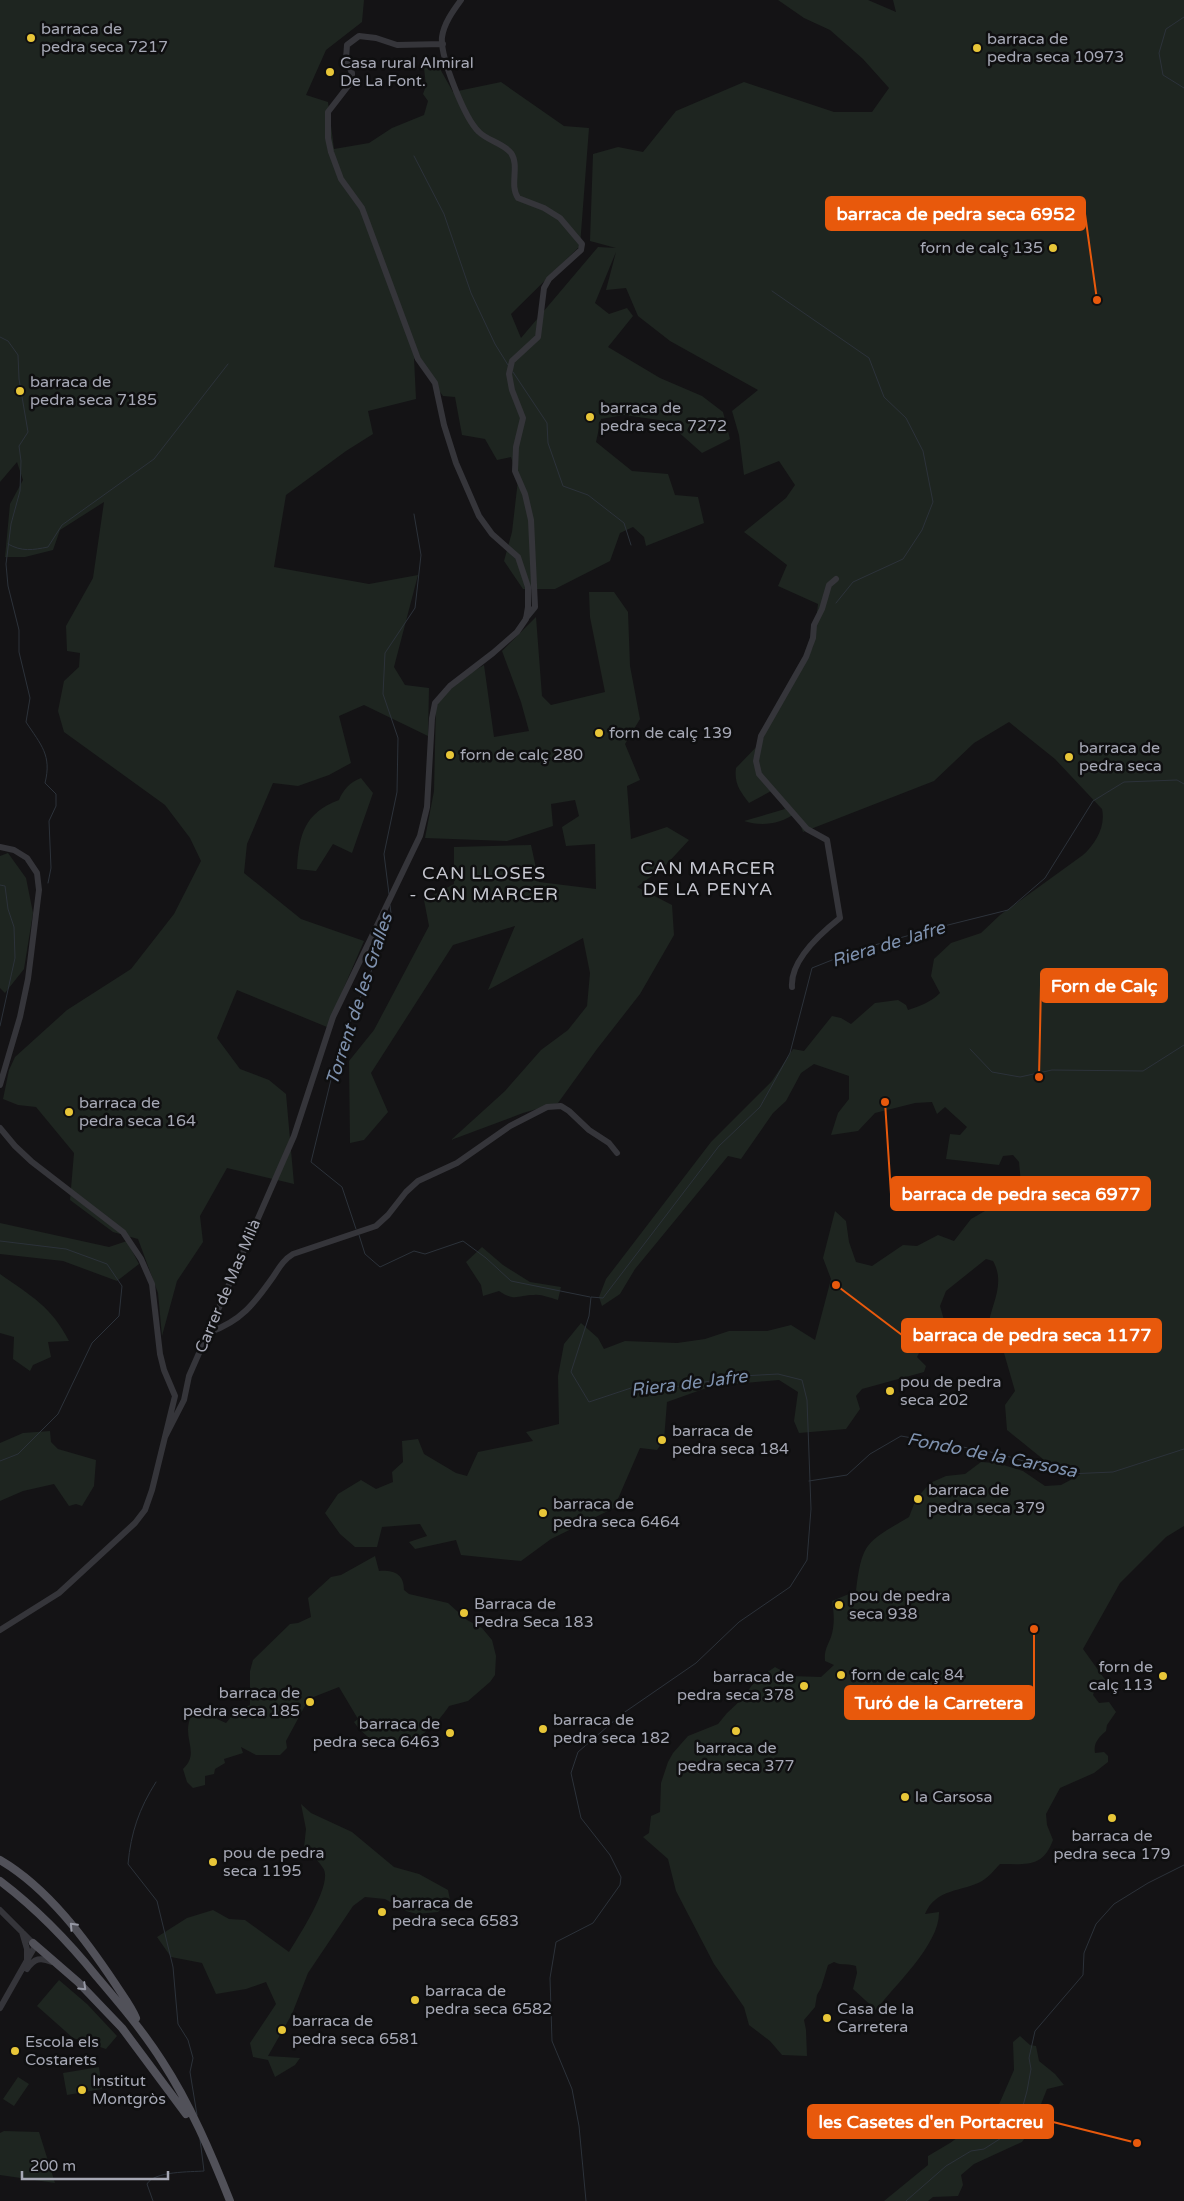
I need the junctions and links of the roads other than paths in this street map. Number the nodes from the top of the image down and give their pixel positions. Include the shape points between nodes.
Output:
1 (461, 0) edge
2 (443, 44) junction
3 (836, 578) dead end
4 (526, 619) junction
5 (0, 847) edge
6 (792, 987) dead end
7 (0, 1085) edge
8 (0, 1128) edge
9 (617, 1153) dead end
10 (210, 1332) junction
11 (165, 1437) junction
12 (0, 1630) edge
13 (0, 1860) edge
14 (0, 1881) edge
15 (0, 1910) edge
16 (21, 1931) junction
17 (33, 1943) junction
18 (26, 1963) junction
19 (58, 1966) junction
20 (8, 1993) junction
21 (0, 2008) edge
22 (137, 2025) junction
23 (198, 2127) junction
24 (230, 2201) edge

1 - 2 street via 445,26
2 - 4 street, Carrer de Mas Milà via 461,104 471,122 513,157 516,194 560,218 582,244 581,250 549,279 543,293 538,337 510,365 512,390 523,418 516,447 515,470 530,509 534,560 535,607
2 - 4 street via 397,45 359,36 347,44 346,59 352,81 328,112 328,138 341,179 362,208 418,359 435,383 456,463 479,516 492,534 520,561 528,586
3 - 6 street via 829,584 806,657 761,736 756,761 760,774 807,829 826,840 840,918 802,956
4 - 10 street, Carrer de Mas Milà via 505,644 450,686 435,703 427,807 420,836 333,1017 294,1136
5 - 7 street via 14,850 27,858 37,873 39,890 28,978
8 - 11 street via 31,1161 118,1226 141,1260 152,1284 160,1354 175,1396
9 - 10 street via 609,1143 561,1106 542,1108 457,1163 418,1181 376,1226 283,1260 245,1314
10 - 11 street, Carrer de Mas Milà via 189,1376 184,1400
11 - 12 street via 149,1502 134,1524 59,1593
22 -> 13 main road via 134,2012 80,1934 33,1885
14 - 22 main road via 58,1931
15 - 16 street
16 - 17 street
16 - 18 street via 27,1949
17 - 18 street via 34,1948
17 - 19 main road
18 - 20 street
19 - 20 street via 43,1958 36,1959
19 -> 23 main road via 122,2028
20 - 21 street
22 - 23 main road via 170,2074
23 - 24 main road

